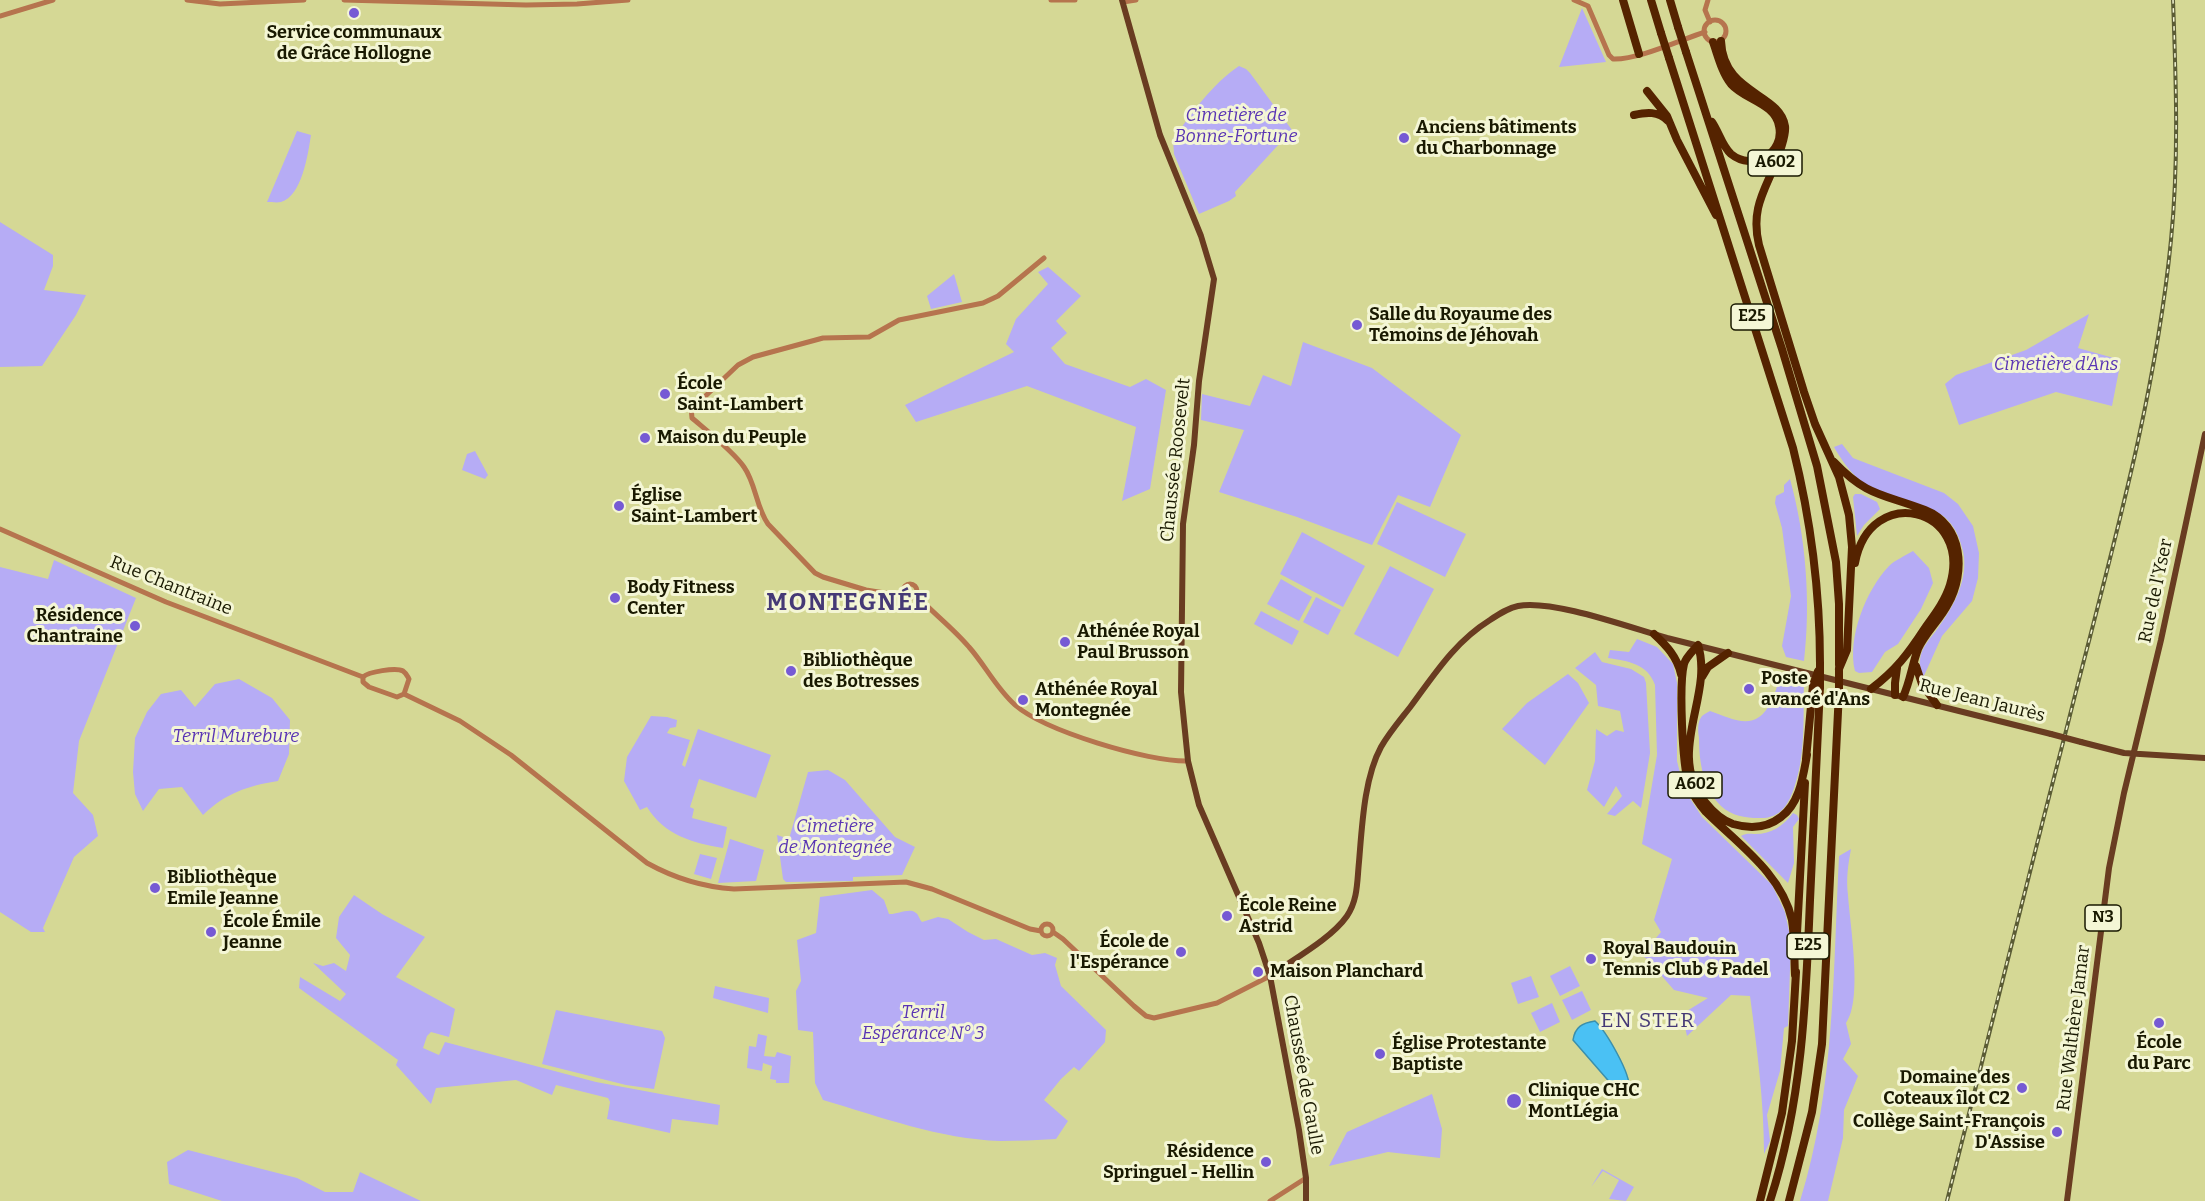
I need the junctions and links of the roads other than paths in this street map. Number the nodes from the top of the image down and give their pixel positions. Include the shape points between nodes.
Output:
1 (53, 0) edge
2 (187, 0) edge
3 (304, 0) edge
4 (344, 0) edge
5 (628, 0) edge
6 (1050, 0) edge
7 (1075, 0) edge
8 (1136, 0) edge
9 (1574, 0) edge
10 (1623, 0) edge
11 (1651, 0) edge
12 (1670, 0) edge
13 (1708, 0) edge
14 (260, 1) edge
15 (1123, 1) edge
16 (0, 16) edge
17 (1710, 22) junction
18 (1705, 32) junction
19 (1717, 42) junction
20 (1639, 54) junction
21 (1647, 91) dead end
22 (1634, 115) dead end
23 (1707, 116) junction
24 (1671, 124) junction
25 (1724, 229) junction
26 (1044, 258) dead end
27 (1755, 266) junction
28 (1777, 306) junction
29 (1800, 393) junction
30 (2205, 434) edge
31 (1831, 459) junction
32 (0, 529) edge
33 (1851, 583) junction
34 (903, 592) junction
35 (916, 595) junction
36 (1654, 634) junction
37 (1698, 645) junction
38 (1728, 653) junction
39 (1915, 661) junction
40 (1897, 668) junction
41 (1839, 669) junction
42 (363, 677) junction
43 (1702, 678) junction
44 (1682, 680) junction
45 (1816, 686) junction
46 (1871, 689) junction
47 (404, 694) junction
48 (1899, 696) junction
49 (1937, 705) junction
50 (2134, 753) junction
51 (1807, 755) junction
52 (2205, 758) edge
53 (1188, 761) junction
54 (1197, 798) joint
55 (1041, 931) junction
56 (1053, 932) junction
57 (1796, 975) junction
58 (1270, 976) junction
59 (1306, 1178) junction
60 (1270, 1201) edge
61 (1306, 1201) edge
62 (1759, 1201) edge
63 (1770, 1201) edge
64 (1790, 1201) edge
65 (2067, 1201) edge

1 - 16 street
2 - 14 street via 220,4
3 - 14 street
4 - 5 street via 554,5
6 - 7 street
8 - 15 street
9 - 20 street via 1588,6 1613,59
10 - 20 highway
11 - 25 highway, E25, bridge
12 - 23 highway, E25, bridge
13 - 17 street via 1705,10
15 - 53 main road, Chaussée Roosevelt via 1160,135 1214,279 1183,524 1181,692
17 - 18 street
17 - 19 street via 1720,21 1725,27 1726,35
18 - 19 street via 1708,39
18 - 20 street
19 - 23 highway, A602 via 1724,73 1733,87 1778,119 1778,145 1762,159 1740,159 1725,146
19 - 28 highway, A602 via 1732,74 1778,111 1785,124 1782,146 1759,201 1755,224
21 - 24 highway
22 - 24 highway via 1657,113
23 - 27 highway, E25
24 - 25 highway
25 - 45 highway, E25, bridge via 1800,476 1818,587 1820,664
26 - 34 street via 998,296 983,303 899,321 869,337 823,338 753,357 738,365 691,407 692,418 744,467 763,517 815,573 866,590
27 - 28 highway, A602
27 - 29 highway, E25
28 - 29 highway, A602
29 - 31 highway, A602
29 - 41 highway, E25 via 1836,562
30 - 50 main road, Rue de l'Yser / N3
31 - 33 highway, A602 via 1849,515
31 - 39 highway, A602 via 1863,488 1933,514 1951,532 1957,545 1956,584
32 - 42 street, Rue Chantraine via 166,602
33 - 40 highway, A602 via 1861,544 1881,519 1900,513 1921,515 1931,519 1947,536 1953,562 1950,585 1938,610
33 - 41 highway, A602 via 1847,650
34 - 35 street via 909,598
34 - 35 street via 904,587 911,585 916,588
35 - 53 street via 970,648 1015,705 1042,721 1117,748
36 - 37 main road, Rue Jean Jaurès
36 - 44 highway, A602 via 1676,659
36 - 58 main road, Rue Jean Jaurès via 1544,605 1518,606 1477,628 1451,651 1381,746 1372,768 1358,886 1347,916
37 - 38 main road, Rue Jean Jaurès
37 - 43 highway, A602
37 - 44 highway, A602 via 1687,658
38 - 43 highway via 1708,666
38 - 46 main road, Rue Jean Jaurès
39 - 48 highway, A602
39 - 49 highway via 1922,684
40 - 46 highway, A602
40 - 48 highway via 1894,683
41 - 64 highway, E25, bridge via 1821,1044 1812,1112
42 - 47 street, Rue Chantraine via 369,687 398,697
42 - 47 street via 367,673 400,669 409,679
43 - 51 highway, A602 via 1691,725 1689,762 1700,796 1720,818 1753,827 1783,816 1797,795
44 - 57 highway, A602 via 1684,760 1690,786 1699,804 1761,865 1780,890 1791,920
45 - 51 highway, A602
45 - 63 highway, E25 via 1804,1020 1797,1087
46 - 48 main road, Rue Jean Jaurès
47 - 55 street, Rue Chantraine via 460,721 511,755 646,863 668,875 734,889 906,882
48 - 49 main road, Rue Jean Jaurès
49 - 50 main road, Rue Jean Jaurès, bridge
50 - 52 main road, Rue Jean Jaurès
50 - 65 main road, Rue Walthère Jamar / N3 via 2109,868
51 - 57 highway
53 - 54 main road, Chaussée Roosevelt
54 - 58 main road, Chaussée de Gaulle
55 - 56 street via 1046,936
55 - 56 street via 1048,924
56 - 58 street via 1140,1011 1154,1018 1217,1003
57 - 62 highway, A602 via 1782,1113
58 - 59 main road, Chaussée de Gaulle
59 - 60 street
59 - 61 main road, Chaussée de Gaulle

